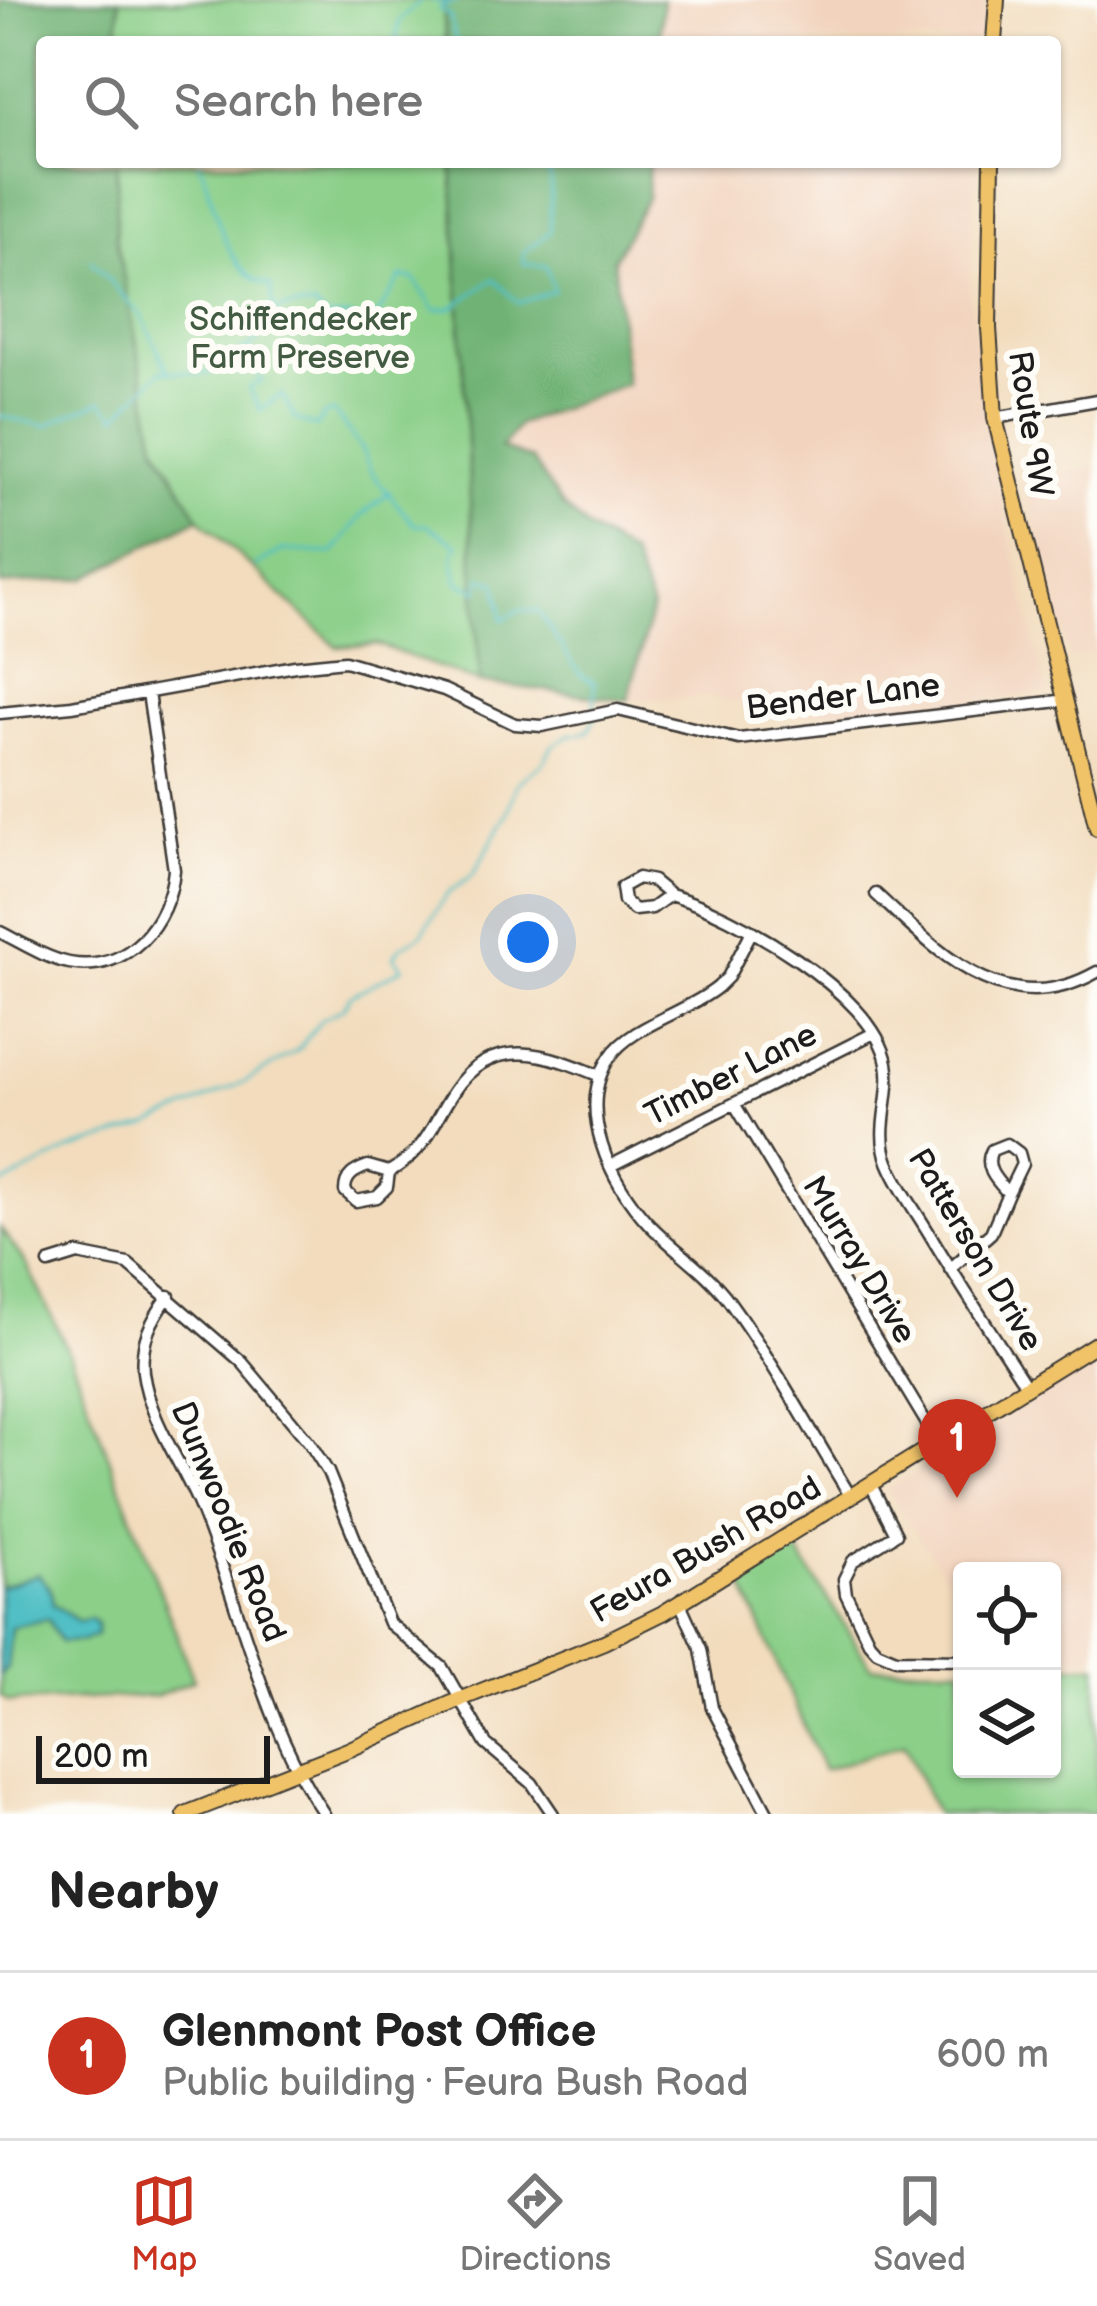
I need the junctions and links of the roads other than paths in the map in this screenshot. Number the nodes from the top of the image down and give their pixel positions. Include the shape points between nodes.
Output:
1 (997, 0) edge
2 (994, 36) edge
3 (992, 168) edge
4 (1097, 400) edge
5 (995, 418) junction
6 (148, 693) junction
7 (1066, 700) junction
8 (0, 713) edge
9 (1097, 828) edge
10 (876, 895) dead end
11 (670, 896) dead end
12 (752, 931) junction
13 (0, 932) edge
14 (1097, 972) edge
15 (874, 1033) junction
16 (600, 1076) junction
17 (736, 1105) junction
18 (612, 1165) junction
19 (389, 1172) dead end
20 (1007, 1193) dead end
21 (49, 1263) dead end
22 (950, 1269) junction
23 (169, 1296) junction
24 (1097, 1343) edge
25 (1027, 1387) junction
26 (938, 1442) junction
27 (871, 1485) junction
28 (851, 1497) junction
29 (680, 1603) junction
30 (953, 1660) edge
31 (461, 1699) junction
32 (297, 1768) junction
33 (185, 1814) edge
34 (324, 1814) edge
35 (553, 1814) edge
36 (768, 1814) edge

1 - 2 main road
3 - 5 main road, Route 9W
4 - 5 street
5 - 7 main road, Route 9W
6 - 7 street, Bender Lane via 345,661 444,690 523,725 618,710 750,740
6 - 8 street, Bender Lane
6 - 13 street via 174,870 157,926 125,953 88,964 52,958
7 - 9 main road, Route 9W
10 - 14 street via 951,964 1017,989 1059,989
11 - 12 street
12 - 15 street via 797,956
12 - 16 street via 718,987 626,1039
15 - 17 street, Timber Lane
15 - 22 street, Patterson Drive via 889,1079 886,1158
16 - 18 street via 593,1112
16 - 19 street via 543,1053 490,1060 456,1088 415,1156
17 - 18 street, Timber Lane
17 - 26 street, Murray Drive
18 - 28 street via 646,1222 729,1301
20 - 22 street via 991,1233
21 - 23 street via 78,1254 110,1257
22 - 25 street, Patterson Drive
23 - 31 street via 242,1362 309,1442 385,1617 442,1667
23 - 32 street, Dunwoodie Road via 144,1344 150,1398
24 - 25 main road, Feura Bush Road
25 - 26 main road, Feura Bush Road
26 - 27 main road, Feura Bush Road
27 - 28 main road, Feura Bush Road
27 - 30 street via 896,1534 853,1561 846,1594 877,1652
28 - 29 main road, Feura Bush Road
29 - 31 main road, Feura Bush Road
29 - 36 street via 701,1649 712,1708
31 - 32 main road, Feura Bush Road
31 - 35 street via 486,1744 532,1783
32 - 33 main road, Feura Bush Road
32 - 34 street, Dunwoodie Road

